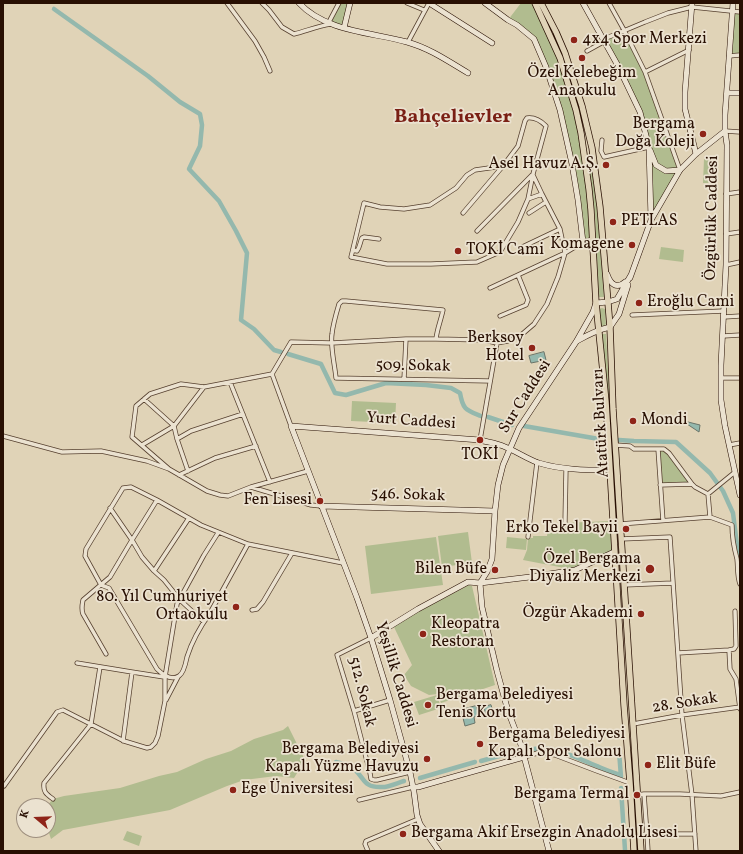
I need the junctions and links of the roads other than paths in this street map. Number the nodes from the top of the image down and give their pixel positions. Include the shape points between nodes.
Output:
1 (227, 3) edge
2 (262, 3) edge
3 (299, 3) edge
4 (339, 3) edge
5 (350, 3) edge
6 (407, 3) edge
7 (429, 3) edge
8 (485, 3) edge
9 (535, 3) edge
10 (541, 3) edge
11 (583, 3) edge
12 (609, 3) edge
13 (733, 3) edge
14 (692, 5) edge
15 (424, 10) junction
16 (732, 11) junction
17 (740, 12) edge
18 (330, 22) junction
19 (344, 28) junction
20 (624, 30) junction
21 (604, 40) junction
22 (408, 42) junction
23 (492, 43) dead end
24 (689, 50) junction
25 (587, 51) dead end
26 (740, 55) edge
27 (729, 56) junction
28 (270, 71) dead end
29 (468, 72) dead end
30 (645, 72) junction
31 (727, 93) junction
32 (740, 93) edge
33 (725, 131) junction
34 (740, 132) edge
35 (602, 140) dead end
36 (648, 147) junction
37 (696, 154) junction
38 (503, 166) junction
39 (680, 170) junction
40 (533, 174) junction
41 (740, 192) edge
42 (542, 194) junction
43 (726, 194) junction
44 (528, 199) junction
45 (546, 202) junction
46 (463, 213) dead end
47 (529, 213) dead end
48 (651, 220) junction
49 (560, 229) junction
50 (477, 231) dead end
51 (740, 232) edge
52 (726, 234) junction
53 (379, 239) dead end
54 (593, 240) junction
55 (583, 242) junction
56 (520, 248) dead end
57 (353, 250) junction
58 (565, 253) junction
59 (740, 262) edge
60 (726, 265) junction
61 (605, 267) junction
62 (518, 275) junction
63 (631, 275) junction
64 (490, 288) dead end
65 (608, 302) junction
66 (596, 303) junction
67 (724, 311) junction
68 (632, 314) dead end
69 (500, 316) dead end
70 (740, 316) edge
71 (724, 317) junction
72 (610, 327) junction
73 (599, 330) junction
74 (740, 335) edge
75 (723, 336) junction
76 (406, 338) junction
77 (436, 339) junction
78 (332, 342) junction
79 (576, 342) junction
80 (497, 343) junction
81 (272, 374) junction
82 (721, 378) junction
83 (740, 378) edge
84 (404, 379) junction
85 (490, 381) junction
86 (230, 382) junction
87 (204, 386) junction
88 (144, 399) junction
89 (243, 414) junction
90 (174, 426) junction
91 (291, 426) junction
92 (3, 436) edge
93 (177, 440) junction
94 (480, 440) junction
95 (740, 443) edge
96 (142, 445) junction
97 (615, 445) junction
98 (729, 445) junction
99 (256, 446) junction
100 (658, 449) junction
101 (510, 450) junction
102 (537, 462) junction
103 (566, 468) junction
104 (169, 469) junction
105 (609, 470) junction
106 (188, 471) junction
107 (308, 471) junction
108 (735, 472) junction
109 (179, 475) junction
110 (270, 482) junction
111 (692, 484) junction
112 (660, 485) junction
113 (251, 487) junction
114 (708, 494) junction
115 (740, 495) edge
116 (157, 500) junction
117 (321, 506) junction
118 (110, 508) junction
119 (495, 511) junction
120 (710, 517) junction
121 (189, 518) junction
122 (662, 521) junction
123 (565, 523) dead end
124 (620, 524) junction
125 (218, 533) junction
126 (528, 537) dead end
127 (621, 539) junction
128 (132, 540) junction
129 (248, 544) junction
130 (614, 552) junction
131 (292, 553) junction
132 (343, 562) junction
133 (154, 571) junction
134 (480, 583) junction
135 (673, 583) junction
136 (740, 584) edge
137 (101, 585) junction
138 (624, 585) junction
139 (180, 600) junction
140 (252, 610) dead end
141 (735, 611) dead end
142 (204, 622) junction
143 (371, 638) junction
144 (729, 650) junction
145 (678, 653) junction
146 (106, 654) dead end
147 (77, 663) dead end
148 (100, 667) junction
149 (132, 672) junction
150 (165, 677) junction
151 (178, 677) junction
152 (390, 700) junction
153 (165, 701) junction
154 (740, 708) edge
155 (354, 711) junction
156 (682, 715) junction
157 (90, 724) junction
158 (633, 724) junction
159 (123, 740) junction
160 (524, 757) junction
161 (410, 772) junction
162 (630, 783) junction
163 (4, 786) edge
164 (413, 787) junction
165 (740, 792) edge
166 (644, 794) junction
167 (637, 795) junction
168 (692, 795) junction
169 (52, 798) edge
170 (359, 800) dead end
171 (418, 819) junction
172 (647, 834) junction
173 (695, 834) junction
174 (640, 835) junction
175 (368, 851) edge
176 (440, 851) edge
177 (550, 851) edge
178 (634, 851) edge
179 (641, 851) edge
180 (648, 851) edge
181 (696, 851) edge

1 - 28 street via 255,41
2 - 18 street via 282,27 294,34
3 - 18 main road via 316,17
4 - 18 street
5 - 19 main road
6 - 15 street
7 - 15 street
7 - 23 main road
8 - 55 main road via 534,39 546,67 560,110 572,164
9 - 54 main road, Atatürk Bulvarı via 560,58 576,110 589,189
10 - 61 main road, Atatürk Bulvarı via 565,53 582,106 592,148
11 - 21 main road
12 - 20 street
13 - 16 main road, Özgürlük Caddesi
14 - 16 street
14 - 20 street
14 - 24 main road
15 - 22 street
16 - 17 street
16 - 27 main road, Özgürlük Caddesi
18 - 19 main road
19 - 22 main road
20 - 21 street
20 - 30 street
21 - 25 street
21 - 36 main road via 640,112
22 - 29 main road via 430,50
24 - 30 street
24 - 37 main road via 685,109
26 - 27 street
27 - 31 main road, Özgürlük Caddesi
30 - 39 street
31 - 32 main road
31 - 33 main road, Özgürlük Caddesi
33 - 34 street
33 - 37 main road
33 - 43 main road, Özgürlük Caddesi
35 - 36 street via 601,151 604,157
36 - 39 main road via 656,165 666,172
36 - 48 main road
37 - 39 main road
38 - 40 street via 518,146 525,121 530,117 546,126
38 - 46 street
38 - 57 street via 475,170 456,188 430,205 404,209 364,203
39 - 48 main road
40 - 42 street
40 - 44 street
40 - 50 street
41 - 43 street
42 - 44 street
42 - 45 street
43 - 52 main road, Özgürlük Caddesi
44 - 57 street via 500,252 477,262 387,264 351,257
45 - 47 street
45 - 49 street
48 - 63 main road
49 - 56 street
49 - 58 street
51 - 52 street
52 - 60 main road, Özgürlük Caddesi
53 - 57 street via 364,237 360,240 359,249
54 - 55 main road
54 - 66 main road, Atatürk Bulvarı
55 - 58 street
58 - 62 street
58 - 80 street via 548,304 534,324 520,336
59 - 60 street
60 - 67 main road, Özgürlük Caddesi
61 - 63 main road via 608,278 618,286
61 - 65 main road, Atatürk Bulvarı
62 - 64 street
62 - 69 street via 528,300 526,305
63 - 65 main road via 617,299
63 - 72 main road via 618,314
65 - 66 main road
65 - 72 main road, Atatürk Bulvarı
66 - 73 main road, Atatürk Bulvarı
66 - 79 main road, Sur Caddesi
67 - 68 street
67 - 71 main road, Özgürlük Caddesi
70 - 71 street
71 - 75 main road, Özgürlük Caddesi
72 - 73 main road, Sur Caddesi
72 - 97 main road, Atatürk Bulvarı
73 - 79 main road, Sur Caddesi
73 - 105 main road, Atatürk Bulvarı
74 - 75 street
75 - 82 main road, Özgürlük Caddesi
76 - 77 street
76 - 78 street
76 - 84 street
77 - 78 street via 443,310 342,301 331,336
77 - 80 street via 483,340
78 - 81 street via 291,342
78 - 84 street, 509. Sokak via 336,378
79 - 101 main road, Sur Caddesi via 519,428
80 - 85 street
81 - 86 street
81 - 91 street
82 - 83 street
82 - 98 main road, Özgürlük Caddesi via 722,406
84 - 85 street, 509. Sokak
85 - 94 street
86 - 87 street
86 - 89 street
87 - 88 street via 182,384 150,394
87 - 90 street
88 - 90 street
88 - 96 street via 136,406 132,437
89 - 93 street via 191,431
89 - 99 street
90 - 93 street
90 - 96 street
91 - 94 main road, Yurt Caddesi
91 - 107 main road
92 - 104 street via 62,452 101,451 147,461
93 - 106 street
94 - 101 main road, Yurt Caddesi
95 - 98 street
96 - 104 street
97 - 100 street via 630,446 634,449
97 - 124 main road, Atatürk Bulvarı
98 - 108 main road, Özgürlük Caddesi
99 - 106 street via 215,458
99 - 110 street
100 - 111 street via 664,449 669,453
100 - 112 street
101 - 102 main road, Yurt Caddesi
101 - 119 main road, Sur Caddesi via 498,485
102 - 103 main road, Yurt Caddesi
102 - 126 street
103 - 105 main road, Yurt Caddesi
103 - 123 street
104 - 109 street
105 - 130 main road, Atatürk Bulvarı
106 - 109 street
107 - 110 street
107 - 117 main road
108 - 114 street
108 - 115 main road, Özgürlük Caddesi
109 - 113 street via 207,491 220,495 228,496
110 - 113 street
111 - 112 street
111 - 114 street
112 - 122 street
113 - 117 street
114 - 120 street
116 - 118 street via 132,487 122,488
116 - 121 street
116 - 128 street
117 - 119 main road, 546. Sokak
117 - 132 main road, Yeşillik Caddesi
118 - 128 street
118 - 137 street via 86,549 85,556
119 - 134 main road, Sur Caddesi via 492,559 488,572
120 - 122 street
120 - 136 street via 732,525
121 - 125 street
121 - 133 street
122 - 124 street
124 - 127 main road, Atatürk Bulvarı
125 - 129 street
125 - 139 street
127 - 135 street via 670,538
127 - 138 main road, Atatürk Bulvarı
128 - 133 street
128 - 137 street via 110,577
129 - 131 street
129 - 142 street
130 - 134 main road via 575,570
130 - 162 main road, Atatürk Bulvarı
131 - 132 street
131 - 140 street via 263,602
132 - 143 main road, Yeşillik Caddesi
133 - 139 street
134 - 143 main road via 468,582
134 - 160 main road via 482,606 497,671
135 - 138 street
135 - 145 street
137 - 146 street via 83,600 81,608
137 - 150 street via 109,588
138 - 158 main road, Atatürk Bulvarı
139 - 142 street
139 - 150 street
141 - 144 street via 736,646
142 - 151 street
143 - 152 main road, Yeşillik Caddesi
143 - 155 street, 512. Sokak via 337,655
144 - 145 street
144 - 154 street via 730,669 736,679
145 - 156 street
147 - 148 street
148 - 149 street
148 - 157 street
149 - 150 street
149 - 159 street
150 - 151 street
150 - 153 street
151 - 153 street
152 - 155 street
152 - 161 main road, Yeşillik Caddesi
153 - 159 street via 158,736 152,747 147,748
154 - 156 street, 28. Sokak
155 - 161 street, 512. Sokak via 371,778 378,780
156 - 158 street, 28. Sokak
156 - 168 street
157 - 159 street
157 - 163 street via 63,710 57,712
157 - 169 street via 44,783 45,793
158 - 167 main road, Atatürk Bulvarı
160 - 162 street via 541,752 555,755
160 - 164 main road
160 - 177 main road
161 - 164 main road, Yeşillik Caddesi
162 - 178 main road, Atatürk Bulvarı
164 - 170 street
164 - 171 main road, Yeşillik Caddesi
165 - 168 street via 721,796
166 - 167 street
166 - 168 street
166 - 172 street
167 - 174 main road, Atatürk Bulvarı
168 - 173 street
171 - 175 street via 366,841
171 - 176 main road, Yeşillik Caddesi
172 - 173 street
172 - 174 street
172 - 180 street
173 - 181 street
174 - 179 main road, Atatürk Bulvarı

